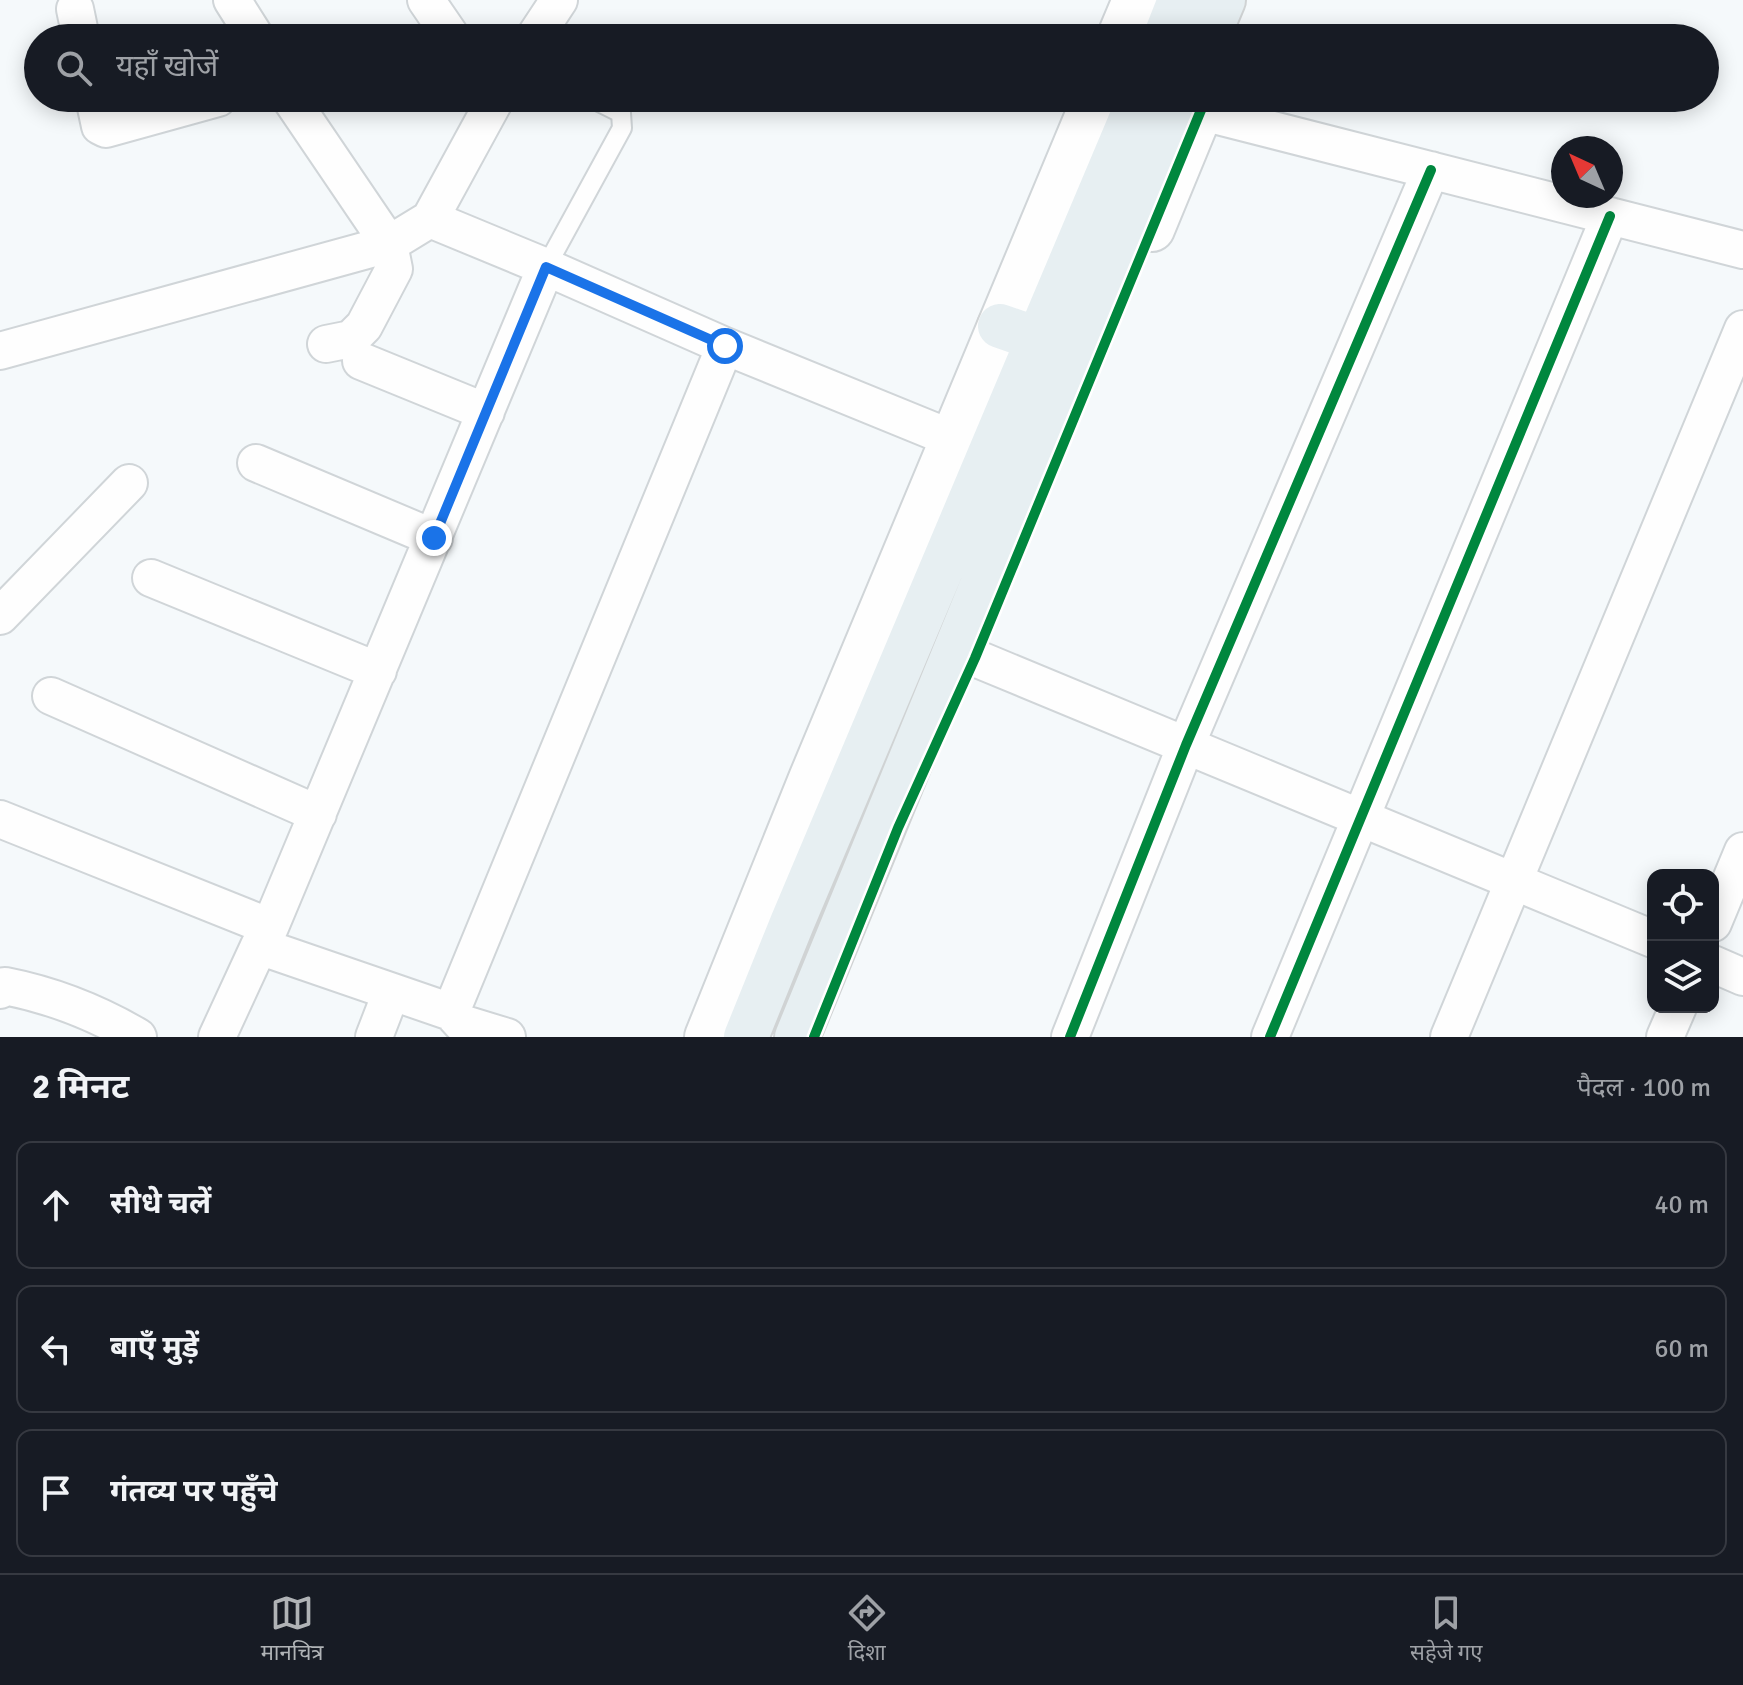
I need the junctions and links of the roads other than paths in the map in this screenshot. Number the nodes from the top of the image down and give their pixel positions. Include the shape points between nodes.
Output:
1 (232, 0) edge
2 (426, 0) edge
3 (559, 0) edge
4 (1135, 0) edge
5 (1180, 0) edge
6 (1223, 0) edge
7 (1244, 0) edge
8 (247, 24) edge
9 (442, 24) edge
10 (543, 24) edge
11 (1125, 24) edge
12 (1171, 24) edge
13 (1213, 24) edge
14 (1235, 24) edge
15 (97, 112) edge
16 (167, 112) edge
17 (299, 112) edge
18 (487, 112) edge
19 (619, 112) edge
20 (1090, 112) edge
21 (1175, 112) edge
22 (1178, 112) edge
23 (1178, 112) edge
24 (1219, 112) edge
25 (1431, 170) junction
26 (1610, 216) junction
27 (430, 219) junction
28 (389, 244) junction
29 (1743, 250) edge
30 (546, 267) junction
31 (1743, 329) edge
32 (1019, 332) junction
33 (326, 344) dead end
34 (725, 346) junction
35 (0, 351) edge
36 (361, 361) dead end
37 (486, 412) junction
38 (953, 439) junction
39 (256, 463) dead end
40 (129, 483) dead end
41 (434, 538) junction
42 (151, 578) dead end
43 (0, 616) edge
44 (975, 658) junction
45 (378, 671) junction
46 (51, 696) dead end
47 (1186, 745) junction
48 (318, 814) junction
49 (1361, 817) junction
50 (0, 819) edge
51 (1743, 851) edge
52 (1514, 881) junction
53 (1719, 909) edge
54 (265, 936) junction
55 (1647, 936) edge
56 (1719, 967) edge
57 (1743, 977) edge
58 (0, 990) edge
59 (391, 993) junction
60 (451, 1012) junction
61 (1675, 1013) edge
62 (138, 1037) edge
63 (217, 1037) edge
64 (374, 1037) edge
65 (507, 1037) edge
66 (707, 1037) edge
67 (746, 1037) edge
68 (797, 1037) edge
69 (814, 1037) edge
70 (1070, 1037) edge
71 (1270, 1037) edge
72 (1449, 1037) edge
73 (1665, 1037) edge

1 - 8 street
2 - 9 street
3 - 10 street
4 - 11 street
5 - 12 main road
6 - 13 main road
7 - 14 street
15 - 16 street via 106,129
17 - 28 street
18 - 27 street
19 - 30 lane via 622,128
20 - 32 street
21 - 32 main road
22 - 44 street
23 - 68 main road
24 - 25 street
25 - 26 street
25 - 47 street
26 - 29 street
26 - 49 street
27 - 28 street
27 - 30 street
28 - 33 street via 394,269 364,326 351,339
28 - 35 street
30 - 34 street
30 - 37 street
31 - 52 street
32 - 38 street
32 - 67 main road
34 - 38 street
34 - 60 street
36 - 37 street
37 - 41 street
38 - 66 street
39 - 41 street
40 - 43 street
41 - 45 street
42 - 45 street
44 - 47 street
44 - 69 street via 898,828
45 - 48 street
46 - 48 street
47 - 49 street
47 - 70 street
48 - 54 street
49 - 52 street
49 - 71 street
50 - 54 street
51 - 53 street
52 - 55 street
52 - 72 street
54 - 59 street
54 - 63 street
56 - 57 street
58 - 62 street via 5,986 41,995
59 - 60 street
59 - 64 street
60 - 65 street via 461,1023
61 - 73 street

